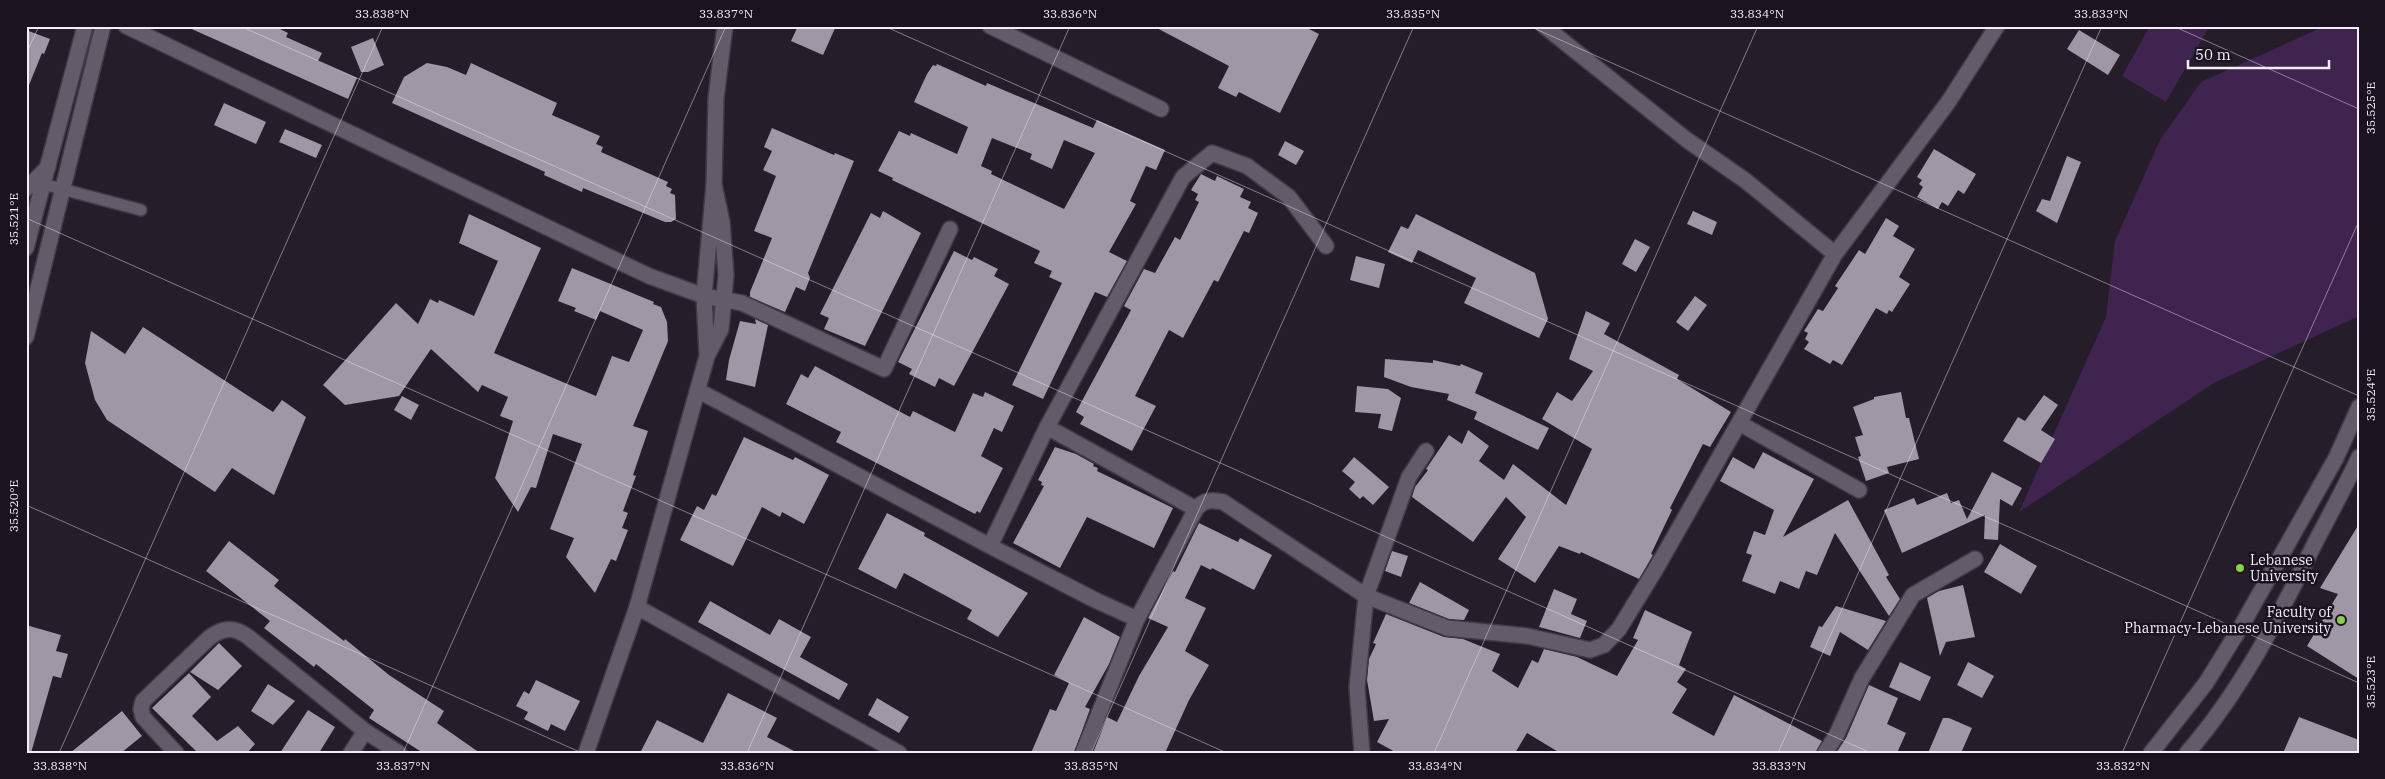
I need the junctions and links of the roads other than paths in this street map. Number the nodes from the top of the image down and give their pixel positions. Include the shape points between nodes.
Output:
1 (85, 26) edge
2 (103, 26) edge
3 (126, 26) edge
4 (725, 26) edge
5 (990, 26) edge
6 (1544, 26) edge
7 (1997, 26) edge
8 (1161, 109) dead end
9 (48, 167) junction
10 (43, 184) junction
11 (714, 184) junction
12 (26, 189) edge
13 (64, 190) junction
14 (142, 210) dead end
15 (950, 229) dead end
16 (1326, 246) dead end
17 (26, 248) edge
18 (1835, 254) junction
19 (704, 296) junction
20 (724, 298) junction
21 (26, 337) edge
22 (707, 356) junction
23 (699, 391) junction
24 (2359, 407) edge
25 (1738, 423) junction
26 (1047, 427) junction
27 (1426, 451) dead end
28 (2359, 457) edge
29 (1859, 490) dead end
30 (1196, 509) junction
31 (990, 546) junction
32 (1975, 559) dead end
33 (1366, 596) junction
34 (637, 607) junction
35 (1137, 619) junction
36 (2238, 631) junction
37 (2262, 644) junction
38 (365, 731) junction
39 (176, 753) edge
40 (351, 753) edge
41 (399, 753) edge
42 (586, 753) edge
43 (899, 753) edge
44 (1083, 753) edge
45 (1362, 753) edge
46 (1825, 753) edge
47 (2150, 753) edge
48 (2187, 753) edge

1 - 9 street
2 - 13 street
3 - 19 street via 649,276
4 - 11 street via 716,98
5 - 8 street
6 - 18 street via 1687,140 1746,181
7 - 18 street via 1949,101
9 - 10 street
9 - 12 street
10 - 13 lane
10 - 17 street
11 - 19 street
11 - 20 street via 722,222 726,275
13 - 14 lane
13 - 21 street
15 - 20 street via 884,369 742,303
16 - 26 street via 1289,197 1247,166 1212,153 1183,177
18 - 25 street
19 - 20 street
19 - 22 street
20 - 22 street via 721,329
22 - 23 street
23 - 31 street
23 - 34 street
24 - 36 street via 2336,458
25 - 29 street
25 - 33 street via 1657,567 1619,629 1604,645 1590,650 1527,636 1447,628
26 - 30 street
26 - 31 street
27 - 33 street via 1409,477
28 - 37 street
30 - 33 street via 1210,500 1223,502
30 - 35 street
31 - 35 street
32 - 46 street via 1913,594 1862,678
33 - 45 street via 1357,687
34 - 42 street
34 - 43 street
35 - 44 street
36 - 37 street
36 - 47 street via 2206,684
37 - 48 street via 2230,696
38 - 39 street via 247,636 228,628 209,638 143,702 143,717
38 - 40 street
38 - 41 street

